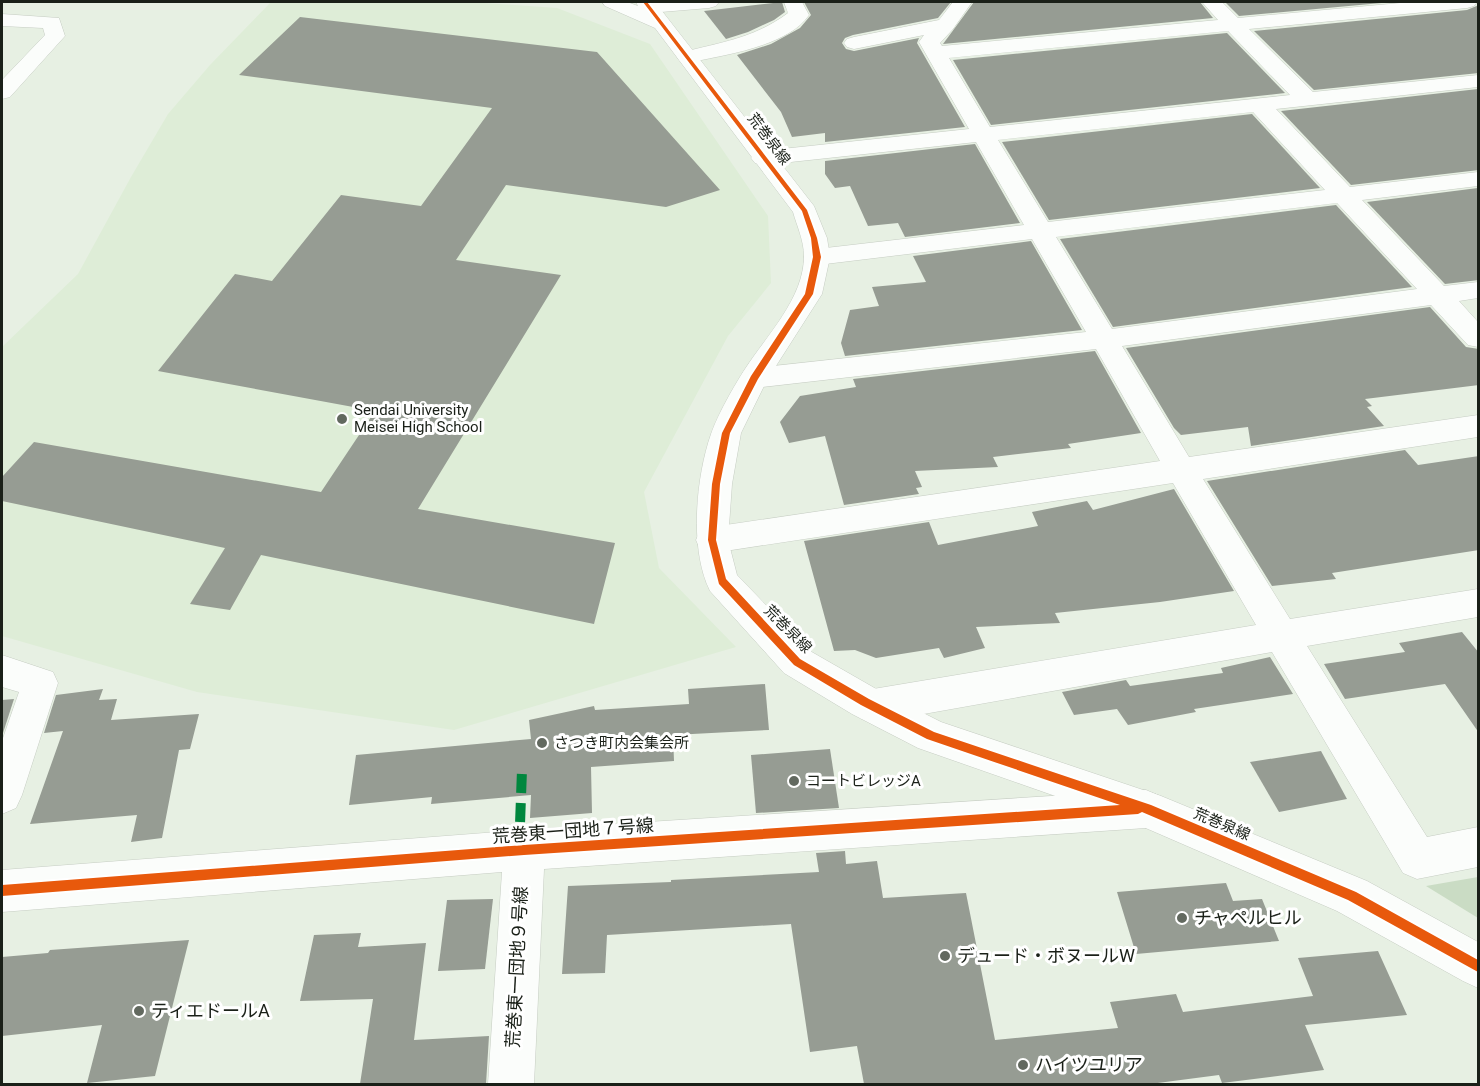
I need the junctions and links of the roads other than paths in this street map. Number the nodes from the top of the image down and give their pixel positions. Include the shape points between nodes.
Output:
1 (612, 2) edge
2 (709, 2) edge
3 (793, 2) edge
4 (962, 2) edge
5 (1211, 2) edge
6 (1467, 2) edge
7 (652, 11) edge
8 (2, 20) edge
9 (1233, 24) junction
10 (946, 25) junction
11 (854, 43) dead end
12 (936, 53) junction
13 (687, 57) junction
14 (1479, 81) edge
15 (2, 92) edge
16 (1308, 99) junction
17 (1259, 105) junction
18 (983, 133) junction
19 (763, 158) junction
20 (1479, 178) edge
21 (1343, 194) junction
22 (1041, 230) junction
23 (817, 257) junction
24 (1479, 290) edge
25 (1439, 296) junction
26 (1479, 338) edge
27 (1105, 339) junction
28 (754, 378) junction
29 (1479, 426) edge
30 (1181, 470) junction
31 (712, 540) junction
32 (1479, 603) edge
33 (1282, 637) junction
34 (2, 671) edge
35 (873, 706) junction
36 (2, 795) edge
37 (1147, 809) junction
38 (1479, 847) edge
39 (524, 850) junction
40 (2, 891) edge
41 (1479, 966) edge
42 (511, 1084) edge

1 - 7 street
2 - 7 street
3 - 13 street via 799,15 776,32 741,45
4 - 10 street
5 - 9 street
6 - 9 street
7 - 13 street, 荒巻泉線
8 - 15 street via 52,22 55,36
9 - 12 street
9 - 16 street
10 - 11 street
10 - 12 street via 929,42
12 - 18 street
13 - 19 street, 荒巻泉線
14 - 16 street
16 - 17 street
17 - 18 street
17 - 21 street
18 - 19 street
18 - 22 street
19 - 23 street, 荒巻泉線 via 806,211
20 - 21 street
21 - 22 street
21 - 25 street
22 - 23 street
22 - 27 street
23 - 28 street, 荒巻泉線 via 809,294
24 - 25 street
25 - 26 street
25 - 27 street
27 - 28 street
27 - 30 street
28 - 31 street, 荒巻泉線 via 726,433 716,484
29 - 30 street
30 - 31 street
30 - 33 street
31 - 35 street, 荒巻泉線 via 722,581 797,662
32 - 33 street
33 - 35 street
33 - 38 street via 1417,859
34 - 36 street via 40,683
35 - 37 street, 荒巻泉線 via 931,736
37 - 39 street, 荒巻東一団地７号線
37 - 41 street, 荒巻泉線 via 1352,896
39 - 40 street, 荒巻東一団地７号線
39 - 42 street, 荒巻東一団地９号線

